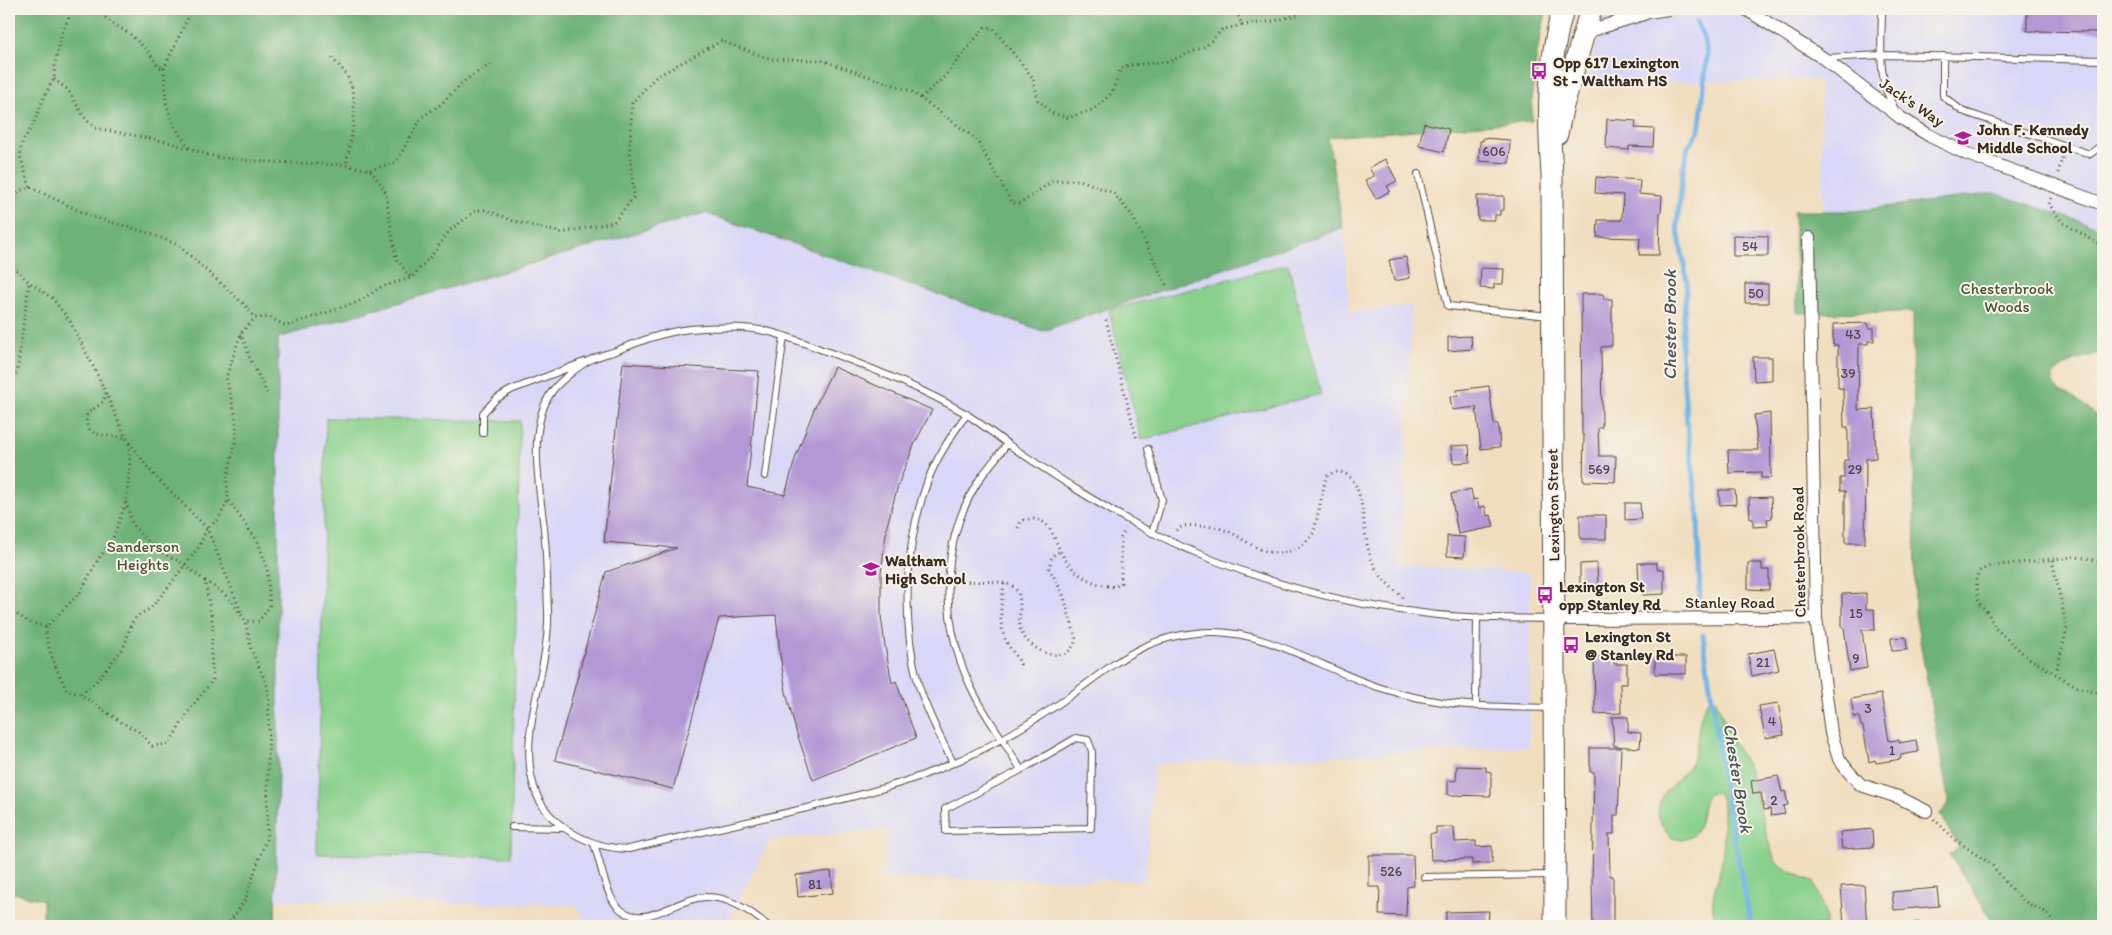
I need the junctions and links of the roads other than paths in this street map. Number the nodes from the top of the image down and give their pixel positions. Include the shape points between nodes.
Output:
1 (1563, 9) edge
2 (1591, 9) edge
3 (1614, 9) edge
4 (1668, 9) edge
5 (1746, 9) edge
6 (1882, 9) edge
7 (1646, 13) junction
8 (1583, 33) junction
9 (1882, 55) junction
10 (1943, 56) junction
11 (1823, 58) junction
12 (2103, 60) edge
13 (1901, 118) junction
14 (2103, 144) edge
15 (1418, 174) dead end
16 (1552, 174) junction
17 (2103, 204) edge
18 (1809, 238) dead end
19 (1552, 316) junction
20 (784, 336) junction
21 (590, 360) junction
22 (967, 414) junction
23 (483, 433) dead end
24 (1007, 444) junction
25 (1148, 449) dead end
26 (765, 476) dead end
27 (1152, 533) junction
28 (1477, 617) junction
29 (1816, 618) junction
30 (1554, 619) junction
31 (1476, 706) junction
32 (1554, 708) junction
33 (1004, 739) junction
34 (953, 763) junction
35 (1021, 770) junction
36 (1926, 811) road end
37 (512, 827) dead end
38 (565, 828) junction
39 (594, 844) junction
40 (1555, 875) junction
41 (1424, 877) dead end
42 (768, 926) edge
43 (1555, 926) edge
44 (1916, 926) edge
45 (1927, 926) edge

1 - 16 main road, Lexington Street via 1548,92
2 - 8 main road, Lexington Street
3 - 7 street
4 - 7 street
5 - 11 street, Jack's Way
6 - 9 lane
7 - 8 street
8 - 16 main road, Lexington Street via 1562,109
9 - 10 lane
9 - 11 lane
9 - 13 lane via 1882,76 1888,98
10 - 12 lane
10 - 14 lane via 1943,96 1962,111 2090,154
11 - 13 street, Jack's Way
13 - 17 street, Jack's Way via 1967,154
15 - 19 lane via 1448,306
16 - 19 main road, Lexington Street
18 - 29 street, Chesterbrook Road
19 - 30 main road, Lexington Street
20 - 21 lane via 734,329 687,330 657,336
20 - 22 lane via 894,376
20 - 26 lane
21 - 23 lane via 530,381 496,399 484,413
21 - 38 lane via 554,388 542,410 536,442 549,619 543,672 529,738 529,762 534,789 543,808
22 - 24 lane
22 - 34 lane via 929,479 914,527 909,579 909,637 919,684
24 - 27 lane via 1090,498
24 - 33 lane via 979,481 961,517 950,552 947,583 959,658 977,699
25 - 27 lane via 1162,500
27 - 28 lane via 1218,563 1285,586 1357,603 1425,614
28 - 30 lane
28 - 31 lane
29 - 30 street, Stanley Road
29 - 36 street, Chesterbrook Road via 1831,733 1839,759 1861,785 1898,797
30 - 32 main road, Lexington Street
31 - 32 lane
31 - 33 lane via 1430,702 1380,688 1247,635 1214,632 1156,641 1127,654
32 - 40 main road, Lexington Street
33 - 34 lane
33 - 35 lane
34 - 39 lane via 870,792 629,849
35 - 35 lane via 945,809 946,831 1091,828 1092,750 1088,740 1076,738
37 - 38 lane
38 - 39 lane
39 - 42 lane via 611,896 625,914 636,918 650,916 706,896 734,904 756,915
40 - 41 lane
40 - 43 main road, Lexington Street
44 - 45 lane

